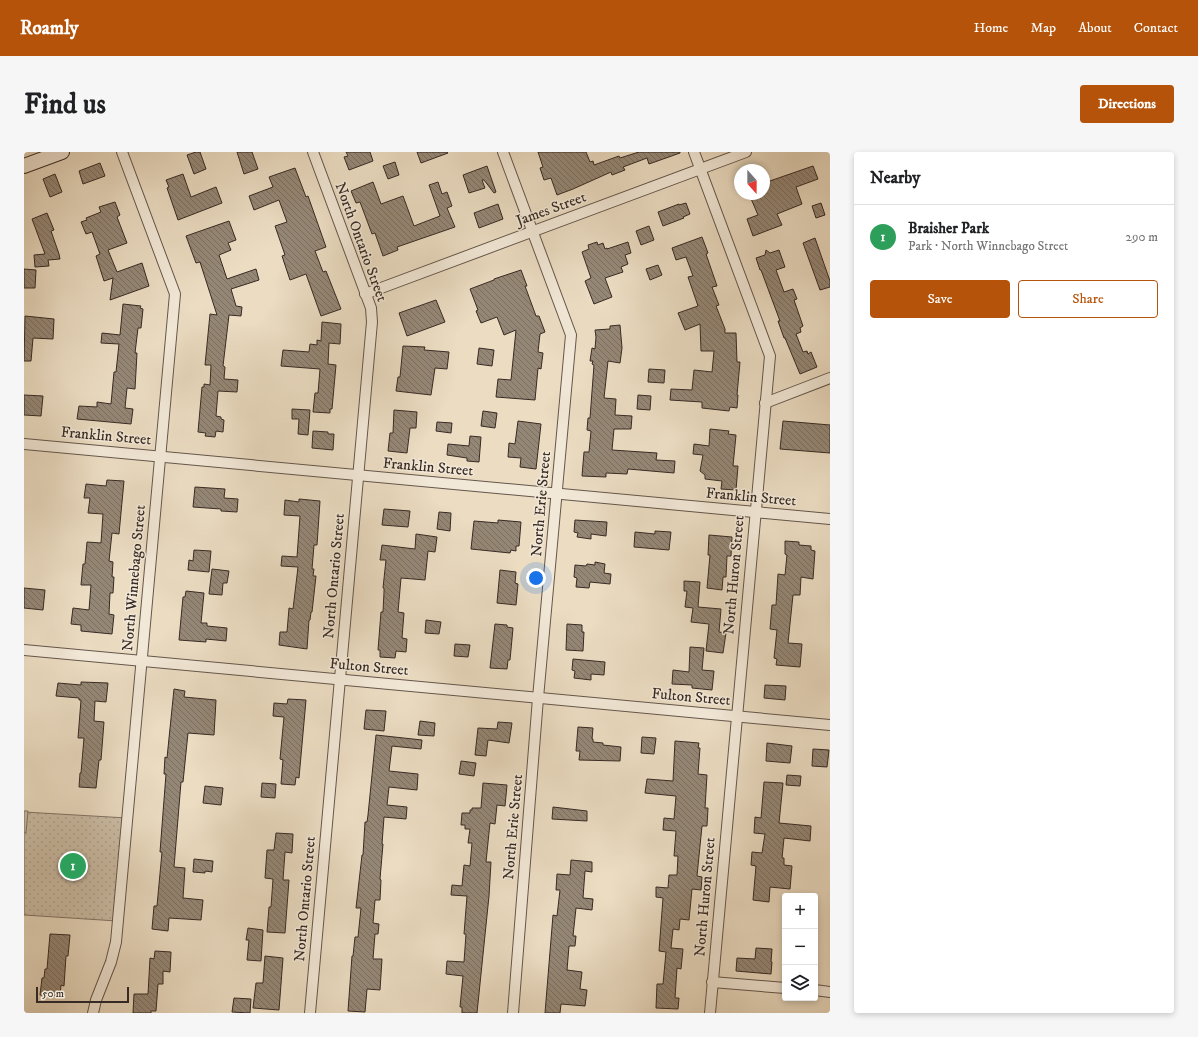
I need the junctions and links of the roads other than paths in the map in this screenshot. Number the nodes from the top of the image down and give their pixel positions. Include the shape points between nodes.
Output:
1 (62, 152) edge
2 (122, 152) edge
3 (313, 152) edge
4 (503, 152) edge
5 (694, 152) edge
6 (746, 152) edge
7 (24, 166) edge
8 (700, 169) junction
9 (533, 231) junction
10 (365, 294) junction
11 (830, 378) edge
12 (765, 403) junction
13 (24, 444) edge
14 (160, 456) junction
15 (358, 475) junction
16 (557, 494) junction
17 (755, 512) junction
18 (830, 520) edge
19 (24, 650) edge
20 (142, 660) junction
21 (340, 679) junction
22 (538, 698) junction
23 (736, 716) junction
24 (830, 725) edge
25 (712, 982) junction
26 (782, 988) edge
27 (818, 990) edge
28 (830, 992) edge
29 (93, 1013) edge
30 (310, 1013) edge
31 (513, 1013) edge
32 (710, 1013) edge

1 - 7 main road
2 - 14 street, North Winnebago Street via 175,294
3 - 10 street, North Ontario Street
4 - 9 street, North Erie Street
5 - 8 street, North Huron Street
6 - 8 street, James Street
8 - 9 street, James Street
8 - 12 street, North Huron Street via 770,356
9 - 10 street, James Street
9 - 16 street, North Erie Street via 571,335
10 - 15 street, North Ontario Street via 371,308 372,322
11 - 12 street
12 - 17 street, North Huron Street
13 - 14 street, Franklin Street
14 - 15 street, Franklin Street
14 - 20 street, North Winnebago Street
15 - 16 street, Franklin Street
15 - 21 street, North Ontario Street
16 - 17 street, Franklin Street
16 - 22 street, North Erie Street
17 - 18 street, Franklin Street
17 - 23 street, North Huron Street
19 - 20 street, Fulton Street
20 - 21 street, Fulton Street
20 - 29 street, North Winnebago Street via 116,942
21 - 22 street, Fulton Street
21 - 30 street, North Ontario Street
22 - 23 street, Fulton Street
22 - 31 street, North Erie Street
23 - 24 street, Fulton Street
23 - 25 street, North Huron Street
25 - 26 street
25 - 32 street, North Huron Street
27 - 28 street

